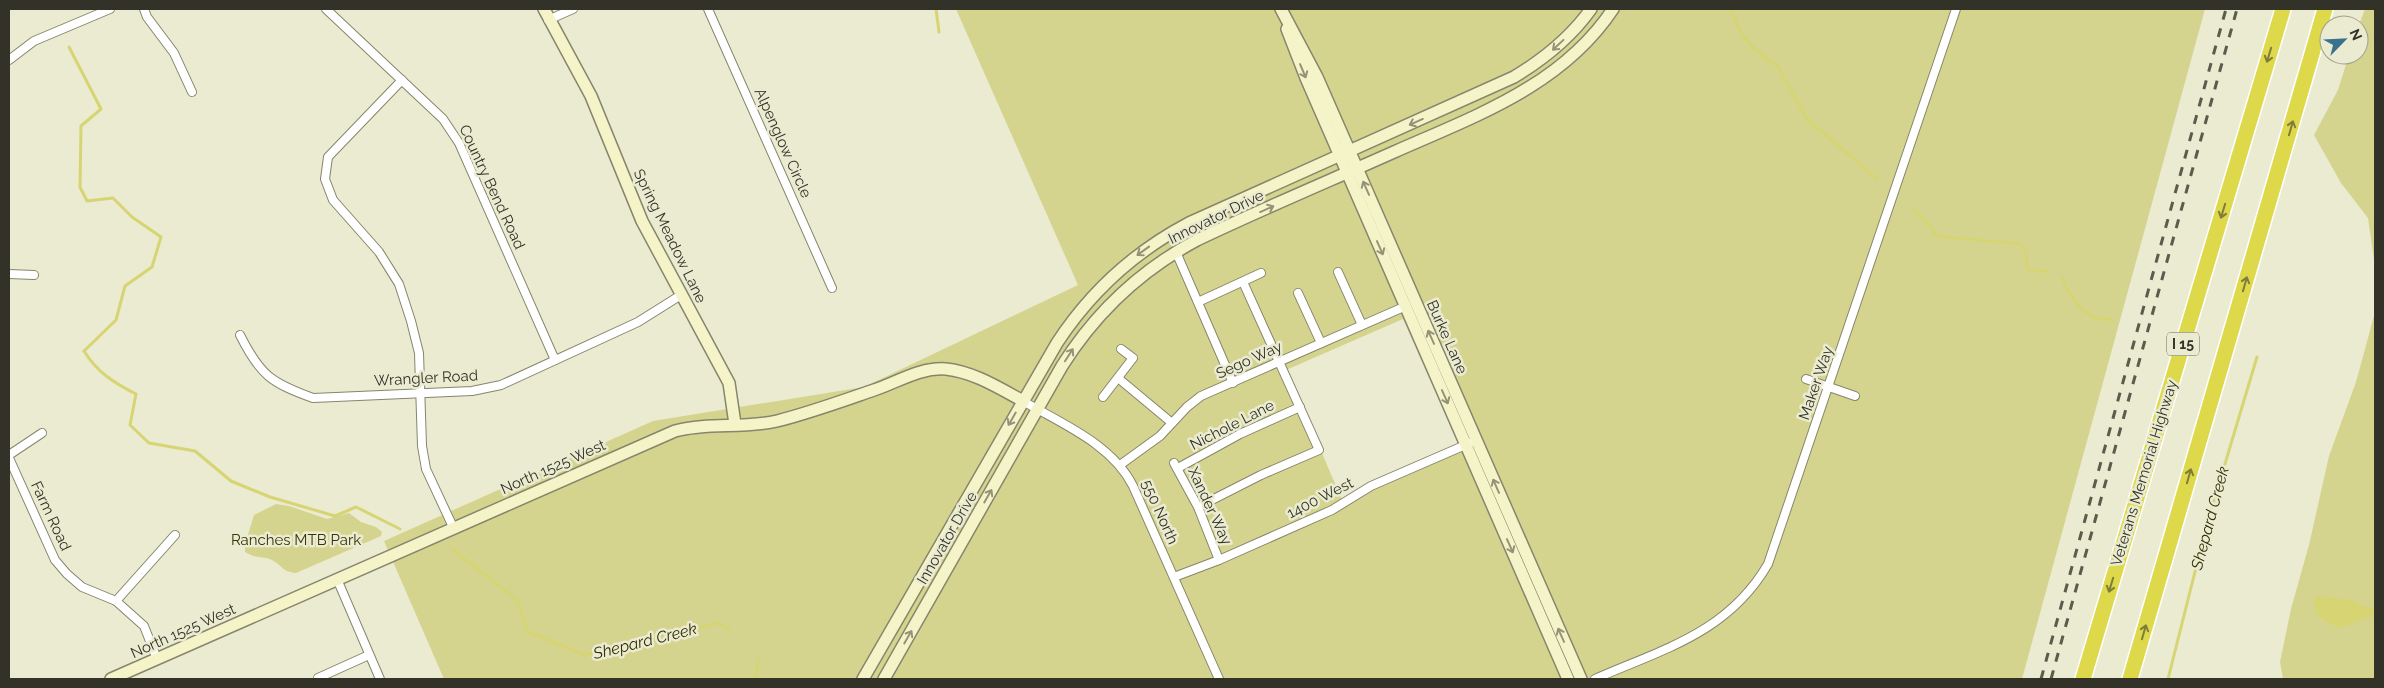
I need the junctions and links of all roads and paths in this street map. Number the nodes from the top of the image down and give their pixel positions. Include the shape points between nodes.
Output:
1 (110, 9) edge
2 (144, 9) edge
3 (326, 9) edge
4 (573, 9) edge
5 (708, 9) edge
6 (1280, 9) edge
7 (1591, 9) edge
8 (1613, 9) edge
9 (1956, 9) edge
10 (2283, 9) edge
11 (2325, 9) edge
12 (546, 14) edge
13 (9, 60) edge
14 (402, 80) junction
15 (192, 92) dead end
16 (1345, 153) junction
17 (1352, 170) junction
18 (1176, 252) junction
19 (1338, 272) dead end
20 (1261, 273) dead end
21 (9, 274) edge
22 (34, 276) dead end
23 (1242, 282) junction
24 (832, 288) dead end
25 (1298, 293) dead end
26 (681, 295) junction
27 (1198, 302) junction
28 (1406, 306) junction
29 (1362, 325) junction
30 (240, 334) dead end
31 (1321, 343) junction
32 (1121, 349) dead end
33 (555, 360) junction
34 (1279, 362) junction
35 (1118, 378) junction
36 (1806, 379) dead end
37 (1233, 383) junction
38 (1829, 387) junction
39 (420, 393) junction
40 (1855, 396) dead end
41 (1103, 397) dead end
42 (1023, 401) junction
43 (1300, 407) junction
44 (1037, 410) junction
45 (1172, 423) junction
46 (735, 424) junction
47 (42, 433) dead end
48 (1471, 443) junction
49 (9, 457) edge
50 (1120, 465) junction
51 (1176, 466) joint
52 (1198, 507) junction
53 (453, 527) junction
54 (176, 535) dead end
55 (1219, 560) junction
56 (1174, 577) junction
57 (337, 579) junction
58 (116, 601) junction
59 (369, 655) junction
60 (158, 658) junction
61 (318, 678) dead end
62 (111, 679) edge
63 (380, 679) edge
64 (863, 679) edge
65 (884, 679) edge
66 (1219, 679) edge
67 (1568, 679) edge
68 (1581, 679) edge
69 (1595, 679) edge
70 (2083, 679) edge
71 (2130, 679) edge

1 - 13 street via 34,41
2 - 15 street via 174,53
3 - 14 street, Country Bend Road
4 - 12 street
5 - 24 street, Alpenglow Circle
6 - 16 street, Burke Lane via 1299,60
7 -> 16 street, Innovator Drive via 1550,52 1514,77
8 - 17 street, Innovator Drive via 1583,46 1534,86 1495,107
9 - 38 street, Maker Way
10 -> 70 highway, Veterans Memorial Highway / I 15
71 -> 11 highway
12 - 26 street, Spring Meadow Lane via 591,96 642,221
14 - 33 street, Country Bend Road via 443,119 459,143
14 - 39 street via 328,157 324,178 333,200 379,252 399,284 418,352
16 - 17 street, Burke Lane
16 -> 42 street, Innovator Drive via 1189,223 1142,251 1109,279 1075,317
18 -> 17 street, Innovator Drive
17 -> 28 street, Burke Lane
48 -> 17 street, Burke Lane
18 - 27 street
44 -> 18 street, Innovator Drive via 1071,352 1104,310 1133,282
19 - 29 street
20 - 23 street
21 - 22 street
23 - 27 street
23 - 34 street
25 - 31 street
26 - 33 street, Wrangler Road via 638,322
26 - 46 street, Spring Meadow Lane via 728,383
27 - 37 street
28 - 29 street, Sego Way
28 -> 48 street, Burke Lane
29 - 31 street, Sego Way
30 - 39 street, Wrangler Road via 253,362 269,379 313,398
31 - 34 street, Sego Way
32 - 35 street via 1133,358
33 - 39 street, Wrangler Road via 486,389
34 - 37 street, Sego Way
34 - 43 street
35 - 41 street
35 - 45 street
36 - 38 street
37 - 45 street, Sego Way via 1201,396
38 - 40 street
38 - 69 street, Maker Way via 1774,550 1748,594 1705,630
39 - 53 street via 426,470
42 - 44 street, 550 North
42 - 46 street, North 1525 West via 976,377 956,370 935,369 917,372 876,389 779,420
42 -> 64 street, Innovator Drive
43 - 51 street, Nichole Lane
43 - 52 street via 1319,450
44 - 50 street, 550 North via 1100,447
65 -> 44 street, Innovator Drive
45 - 50 street, Sego Way via 1160,436
46 - 53 street, North 1525 West via 699,426 665,435
47 - 49 street
48 - 55 street, 1400 West via 1382,481 1340,506
48 -> 67 street, Burke Lane
68 -> 48 street, Burke Lane
49 - 58 street, Farm Road via 55,560 82,587
50 - 56 street, 550 North via 1133,486
51 - 52 street, Xander Way
52 - 55 street, Xander Way
53 - 57 street, North 1525 West
54 - 58 street
55 - 56 street, 1400 West
56 - 66 street, 550 North
57 - 59 street
57 - 60 street, North 1525 West
58 - 60 street, Farm Road via 144,626
59 - 61 street
59 - 63 street
60 - 62 street, North 1525 West

